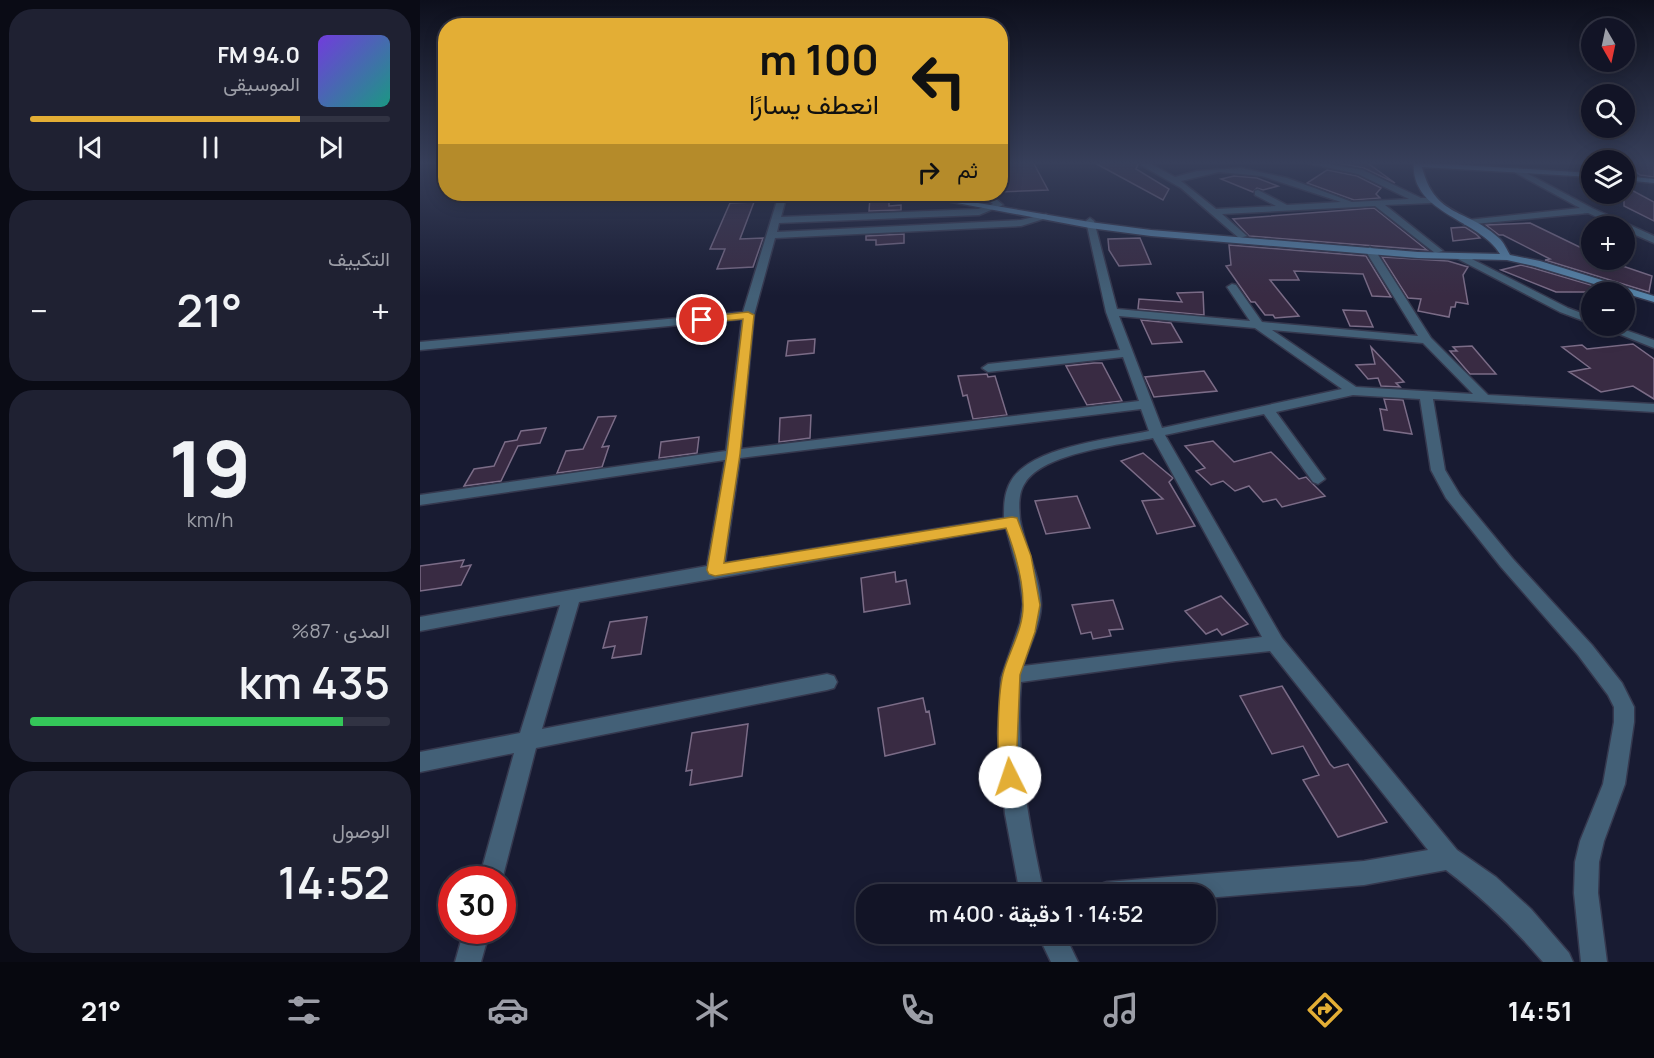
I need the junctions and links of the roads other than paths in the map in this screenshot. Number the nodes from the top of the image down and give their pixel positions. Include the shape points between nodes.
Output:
1 (779, 207) edge
2 (993, 207) edge
3 (1000, 207) edge
4 (1001, 207) edge
5 (1209, 207) edge
6 (1312, 207) edge
7 (1382, 207) edge
8 (1442, 207) edge
9 (1583, 207) edge
10 (1286, 208) joint
11 (1589, 210) junction
12 (1216, 212) junction
13 (1046, 217) junction
14 (776, 220) junction
15 (1090, 223) junction
16 (1467, 223) junction
17 (771, 235) junction
18 (1242, 236) junction
19 (1654, 240) edge
20 (1500, 249) junction
21 (1370, 250) junction
22 (1438, 251) junction
23 (1459, 256) junction
24 (1508, 257) junction
25 (1232, 287) dead end
26 (1654, 294) edge
27 (1654, 299) edge
28 (1112, 312) junction
29 (748, 315) junction
30 (1581, 317) edge
31 (1258, 325) junction
32 (1632, 336) edge
33 (1426, 340) junction
34 (1654, 344) edge
35 (420, 346) edge
36 (1127, 353) junction
37 (988, 368) dead end
38 (1353, 391) junction
39 (1426, 394) junction
40 (1482, 396) junction
41 (1146, 404) junction
42 (1654, 408) edge
43 (1267, 409) junction
44 (1157, 433) junction
45 (733, 454) junction
46 (1318, 479) dead end
47 (420, 500) edge
48 (1012, 522) junction
49 (715, 570) junction
50 (571, 598) junction
51 (420, 624) edge
52 (1275, 643) junction
53 (1012, 675) junction
54 (827, 682) dead end
55 (529, 740) junction
56 (420, 762) edge
57 (1449, 858) junction
58 (495, 866) edge
59 (1030, 884) edge
60 (1216, 885) edge
61 (473, 944) edge
62 (1056, 944) edge
63 (468, 962) edge
64 (1065, 962) edge
65 (1560, 962) edge
66 (1594, 962) edge

1 - 14 street
2 - 14 street via 974,212
3 - 13 main road
4 - 15 main road
5 - 12 street
6 - 10 street
7 - 22 street
8 - 16 main road
9 - 11 street
10 - 12 street
11 - 16 street
11 - 19 street
12 - 18 street
13 - 15 main road
13 - 17 street via 1021,223
14 - 17 street
15 - 18 main road
15 - 21 main road via 1170,235
15 - 28 street
16 - 20 main road via 1497,240
17 - 29 street
18 - 22 main road
20 - 22 main road
20 - 24 main road
20 - 26 main road via 1525,252 1577,273
21 - 23 main road
21 - 33 street
23 - 24 main road
23 - 30 street
24 - 27 main road
25 - 31 street
28 - 31 street
28 - 36 street
29 - 35 street
29 - 45 street
31 - 33 street
31 - 38 street
32 - 34 street
33 - 40 street
36 - 37 street
36 - 41 street
38 - 39 street
38 - 43 street
39 - 40 street
39 - 66 street via 1438,470 1454,498 1585,650 1624,707 1614,784 1587,862 1586,893
40 - 42 street
41 - 44 street
41 - 45 street
43 - 44 street
43 - 46 street
44 - 48 street via 1057,456 1036,465 1013,492
44 - 52 street
45 - 47 street
45 - 49 street
48 - 49 street
48 - 53 street via 1024,556 1032,605
49 - 50 street
50 - 51 street
50 - 55 street
52 - 53 street
52 - 57 street
53 - 59 street via 1010,777
54 - 55 street
55 - 56 street
55 - 58 street
57 - 60 street via 1364,873
57 - 65 street via 1522,918
61 - 63 street
62 - 64 street

